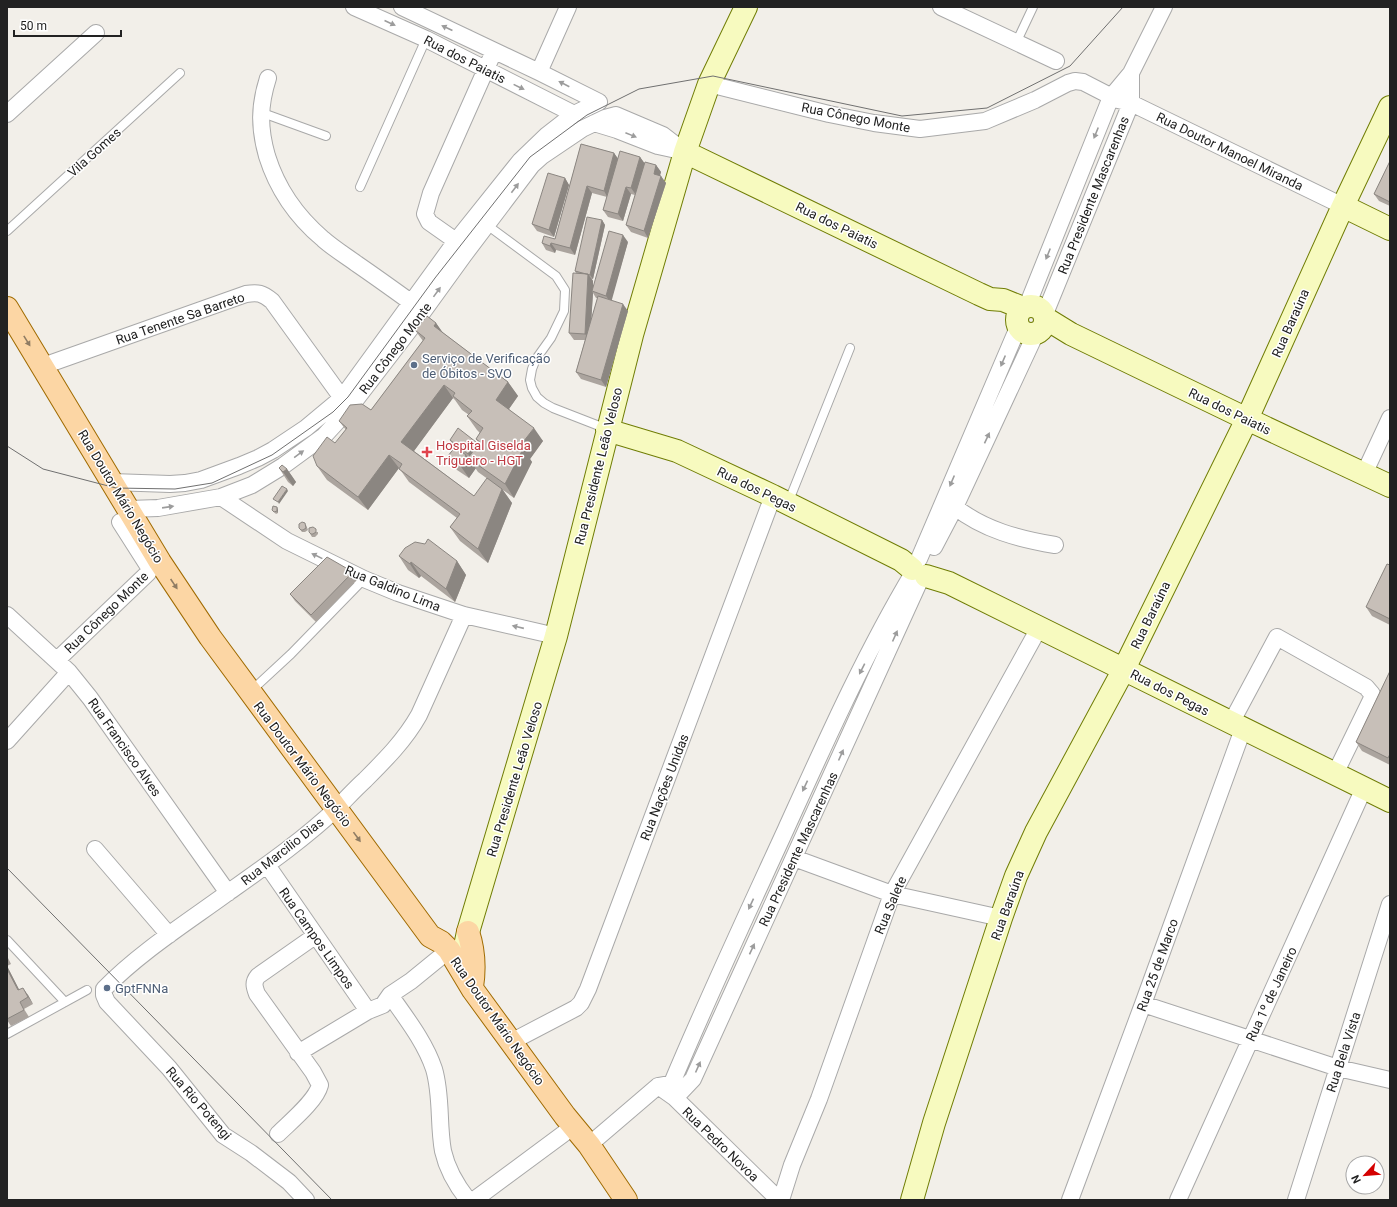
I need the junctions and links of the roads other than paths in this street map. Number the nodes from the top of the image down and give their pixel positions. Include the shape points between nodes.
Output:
1 (354, 7) edge
2 (568, 7) edge
3 (746, 7) edge
4 (941, 7) edge
5 (1033, 7) edge
6 (1164, 7) edge
7 (408, 10) edge
8 (407, 31) junction
9 (96, 33) dead end
10 (426, 39) junction
11 (1016, 43) junction
12 (494, 51) junction
13 (1056, 61) dead end
14 (485, 70) junction
15 (539, 72) junction
16 (180, 73) dead end
17 (1131, 73) junction
18 (268, 78) dead end
19 (1068, 83) joint
20 (710, 84) junction
21 (1111, 97) junction
22 (599, 102) joint
23 (1131, 103) junction
24 (1390, 107) edge
25 (260, 112) junction
26 (7, 114) edge
27 (574, 114) junction
28 (616, 116) joint
29 (594, 123) junction
30 (326, 136) dead end
31 (685, 152) junction
32 (360, 187) dead end
33 (1343, 206) junction
34 (487, 225) junction
35 (1390, 229) edge
36 (7, 231) edge
37 (456, 242) junction
38 (412, 303) junction
39 (7, 308) edge
40 (1031, 320) junction
41 (850, 348) dead end
42 (43, 366) junction
43 (342, 398) junction
44 (1390, 418) edge
45 (1247, 419) junction
46 (607, 430) junction
47 (1364, 474) junction
48 (112, 482) junction
49 (1390, 486) edge
50 (221, 497) junction
51 (780, 500) junction
52 (955, 507) junction
53 (124, 516) junction
54 (1055, 546) dead end
55 (918, 567) junction
56 (364, 579) junction
57 (7, 615) edge
58 (464, 615) junction
59 (1039, 628) junction
60 (556, 636) junction
61 (57, 660) junction
62 (1124, 669) junction
63 (69, 672) junction
64 (250, 692) junction
65 (1237, 726) junction
66 (7, 741) edge
67 (1335, 774) junction
68 (1364, 788) junction
69 (1390, 801) edge
70 (336, 808) junction
71 (95, 849) dead end
72 (794, 858) junction
73 (267, 865) junction
74 (228, 893) junction
75 (892, 894) junction
76 (1390, 904) edge
77 (1001, 918) junction
78 (468, 932) junction
79 (169, 934) junction
80 (315, 936) junction
81 (7, 940) edge
82 (450, 953) junction
83 (472, 987) junction
84 (87, 990) dead end
85 (104, 995) joint
86 (390, 995) junction
87 (65, 1002) junction
88 (1143, 1004) junction
89 (368, 1011) junction
90 (7, 1034) edge
91 (1250, 1039) junction
92 (511, 1042) junction
93 (298, 1052) junction
94 (1338, 1068) junction
95 (1390, 1080) edge
96 (668, 1089) junction
97 (574, 1126) junction
98 (278, 1134) dead end
99 (589, 1145) junction
100 (306, 1200) edge
101 (468, 1200) edge
102 (474, 1200) edge
103 (626, 1200) edge
104 (780, 1200) edge
105 (912, 1200) edge
106 (1070, 1200) edge
107 (1178, 1200) edge
108 (1296, 1200) edge

1 -> 8 street, Rua dos Paiatis
2 - 15 street
3 - 20 main road, Rua Presidente Leão Veloso
4 - 11 street
5 - 11 lane
6 - 17 street, Rua Presidente Mascarenhas
7 - 8 street
12 -> 7 street, Rua dos Paiatis
8 - 10 street, Rua dos Paiatis
9 - 26 street
10 - 14 street, Rua dos Paiatis
10 - 32 lane
11 - 13 street
12 - 14 street
12 - 15 street, Rua dos Paiatis
14 -> 27 street, Rua dos Paiatis
14 - 37 street via 431,193 425,214 429,222
22 -> 15 street, Rua dos Paiatis
16 - 36 lane, Vila Gomes
17 - 21 street, Rua Presidente Mascarenhas
17 - 23 street, Rua Presidente Mascarenhas
18 - 25 street via 262,94
19 - 20 street, Rua Cônego Monte via 985,121 920,129 829,114
19 - 21 street, Rua Doutor Manoel Miranda via 1083,82
20 - 31 main road, Rua Presidente Leão Veloso
21 - 23 street, Rua Doutor Manoel Miranda
21 -> 40 street, Rua Presidente Mascarenhas
22 - 27 street, Rua Cônego Monte
23 - 33 street, Rua Doutor Manoel Miranda
23 - 40 street, Rua Presidente Mascarenhas
24 - 33 main road, Rua Baraúna
25 - 30 lane
25 - 38 street via 264,142 272,169 280,187 302,218 323,239
27 - 37 street, Rua Cônego Monte via 520,161
28 - 29 street, Rua Cônego Monte
28 - 31 street, Rua dos Paiatis via 663,135
29 -> 31 street, Rua dos Paiatis via 658,146
34 -> 29 street, Rua Cônego Monte via 532,165
31 - 40 main road, Rua dos Paiatis via 990,299 1002,300
31 - 46 main road, Rua Presidente Leão Veloso
33 - 35 main road, Rua Doutor Manoel Miranda
33 - 45 main road, Rua Baraúna
34 - 46 lane via 556,276 565,290 564,311 532,369 530,380 537,397 553,408
50 -> 34 street, Rua Cônego Monte via 252,485 283,466 324,436 338,422
37 - 38 street, Rua Cônego Monte
38 - 43 street, Rua Cônego Monte
39 -> 42 main road, Rua Doutor Mário Negócio
40 - 45 main road, Rua dos Paiatis via 1071,334
52 -> 40 street, Rua Presidente Mascarenhas
40 -> 55 street, Rua Presidente Mascarenhas
41 - 51 lane
42 - 43 street, Rua Tenente Sa Barreto via 257,292 272,301
42 - 48 main road, Rua Doutor Mário Negócio
43 - 48 street, Rua Cônego Monte via 306,428 273,450 221,474 185,483
44 - 47 street
45 - 47 main road, Rua dos Paiatis
45 - 62 main road, Rua Baraúna
46 - 51 main road, Rua dos Pegas via 677,451
46 - 60 main road, Rua Presidente Leão Veloso
47 - 49 main road, Rua dos Paiatis
48 - 53 main road, Rua Doutor Mário Negócio
53 -> 50 street, Rua Cônego Monte
56 -> 50 street, Rua Galdino Lima via 287,541
51 - 55 main road, Rua dos Pegas
51 - 92 street, Rua Nações Unidas via 588,989 576,1008
52 - 54 street via 968,517 1002,533
52 - 55 street, Rua Presidente Mascarenhas
53 - 61 street, Rua Cônego Monte via 150,569
53 -> 64 main road, Rua Doutor Mário Negócio via 160,562
55 - 59 main road, Rua dos Pegas
72 -> 55 street, Rua Presidente Mascarenhas
55 -> 96 street, Rua Presidente Mascarenhas via 894,604 831,730
56 - 58 street, Rua Galdino Lima
56 - 64 lane
57 - 61 street, Rua Francisco Alves
60 -> 58 street, Rua Galdino Lima
58 - 70 street, Rua Marcilio Dias via 412,728
59 - 62 main road, Rua dos Pegas
59 - 75 street, Rua Salete
60 - 78 main road, Rua Presidente Leão Veloso
61 - 63 street, Rua Francisco Alves
62 - 65 main road, Rua dos Pegas
62 - 77 main road, Rua Baraúna via 1036,832
63 - 66 street, Rua Cônego Monte
63 - 74 street, Rua Francisco Alves
64 - 70 main road, Rua Doutor Mário Negócio
65 - 67 main road, Rua dos Pegas
65 - 67 street, Rua 25 de Marco via 1277,638 1366,687 1372,694
65 - 88 street, Rua 25 de Marco
67 - 68 main road, Rua dos Pegas
68 - 69 main road, Rua dos Pegas
68 - 91 street, Rua 1º de Janeiro
70 - 73 street, Rua Marcilio Dias
70 -> 82 main road, Rua Doutor Mário Negócio via 430,936
71 - 79 street
72 - 75 street
96 -> 72 street, Rua Presidente Mascarenhas via 693,1079
73 - 74 street, Rua Marcilio Dias
73 - 80 street, Rua Campos Limpos
74 - 79 street, Rua Marcilio Dias
75 - 77 street
75 - 104 street, Rua Salete
76 - 94 street, Rua Bela Vista
77 - 105 main road, Rua Baraúna
78 - 82 main road, Rua Presidente Leão Veloso
78 - 82 main road
78 - 83 main road via 474,973
79 - 85 street, Rua Marcilio Dias via 114,978 104,989
80 - 89 street, Rua Campos Limpos
80 - 93 street via 254,980 257,994
81 - 87 lane
82 - 83 main road, Rua Doutor Mário Negócio
82 - 86 street
83 - 92 main road, Rua Doutor Mário Negócio
84 - 87 lane
85 - 100 street, Rua Rio Potengi via 107,1002 169,1068 223,1135 289,1182
86 - 89 street via 383,1005
86 - 101 street via 413,1028 433,1068 437,1084 443,1152 455,1181
87 - 90 lane
88 - 91 street
88 - 106 street, Rua 25 de Marco
89 - 93 street
91 - 94 street
91 - 107 street, Rua 1º de Janeiro
92 - 97 main road, Rua Doutor Mário Negócio
93 - 98 street via 320,1085 316,1095
94 - 95 street
94 - 108 street, Rua Bela Vista
96 - 99 street, Rua Presidente Mascarenhas
96 - 104 street, Rua Pedro Novoa
97 - 99 main road, Rua Doutor Mário Negócio
97 - 102 street
99 - 103 main road, Rua Doutor Mário Negócio

